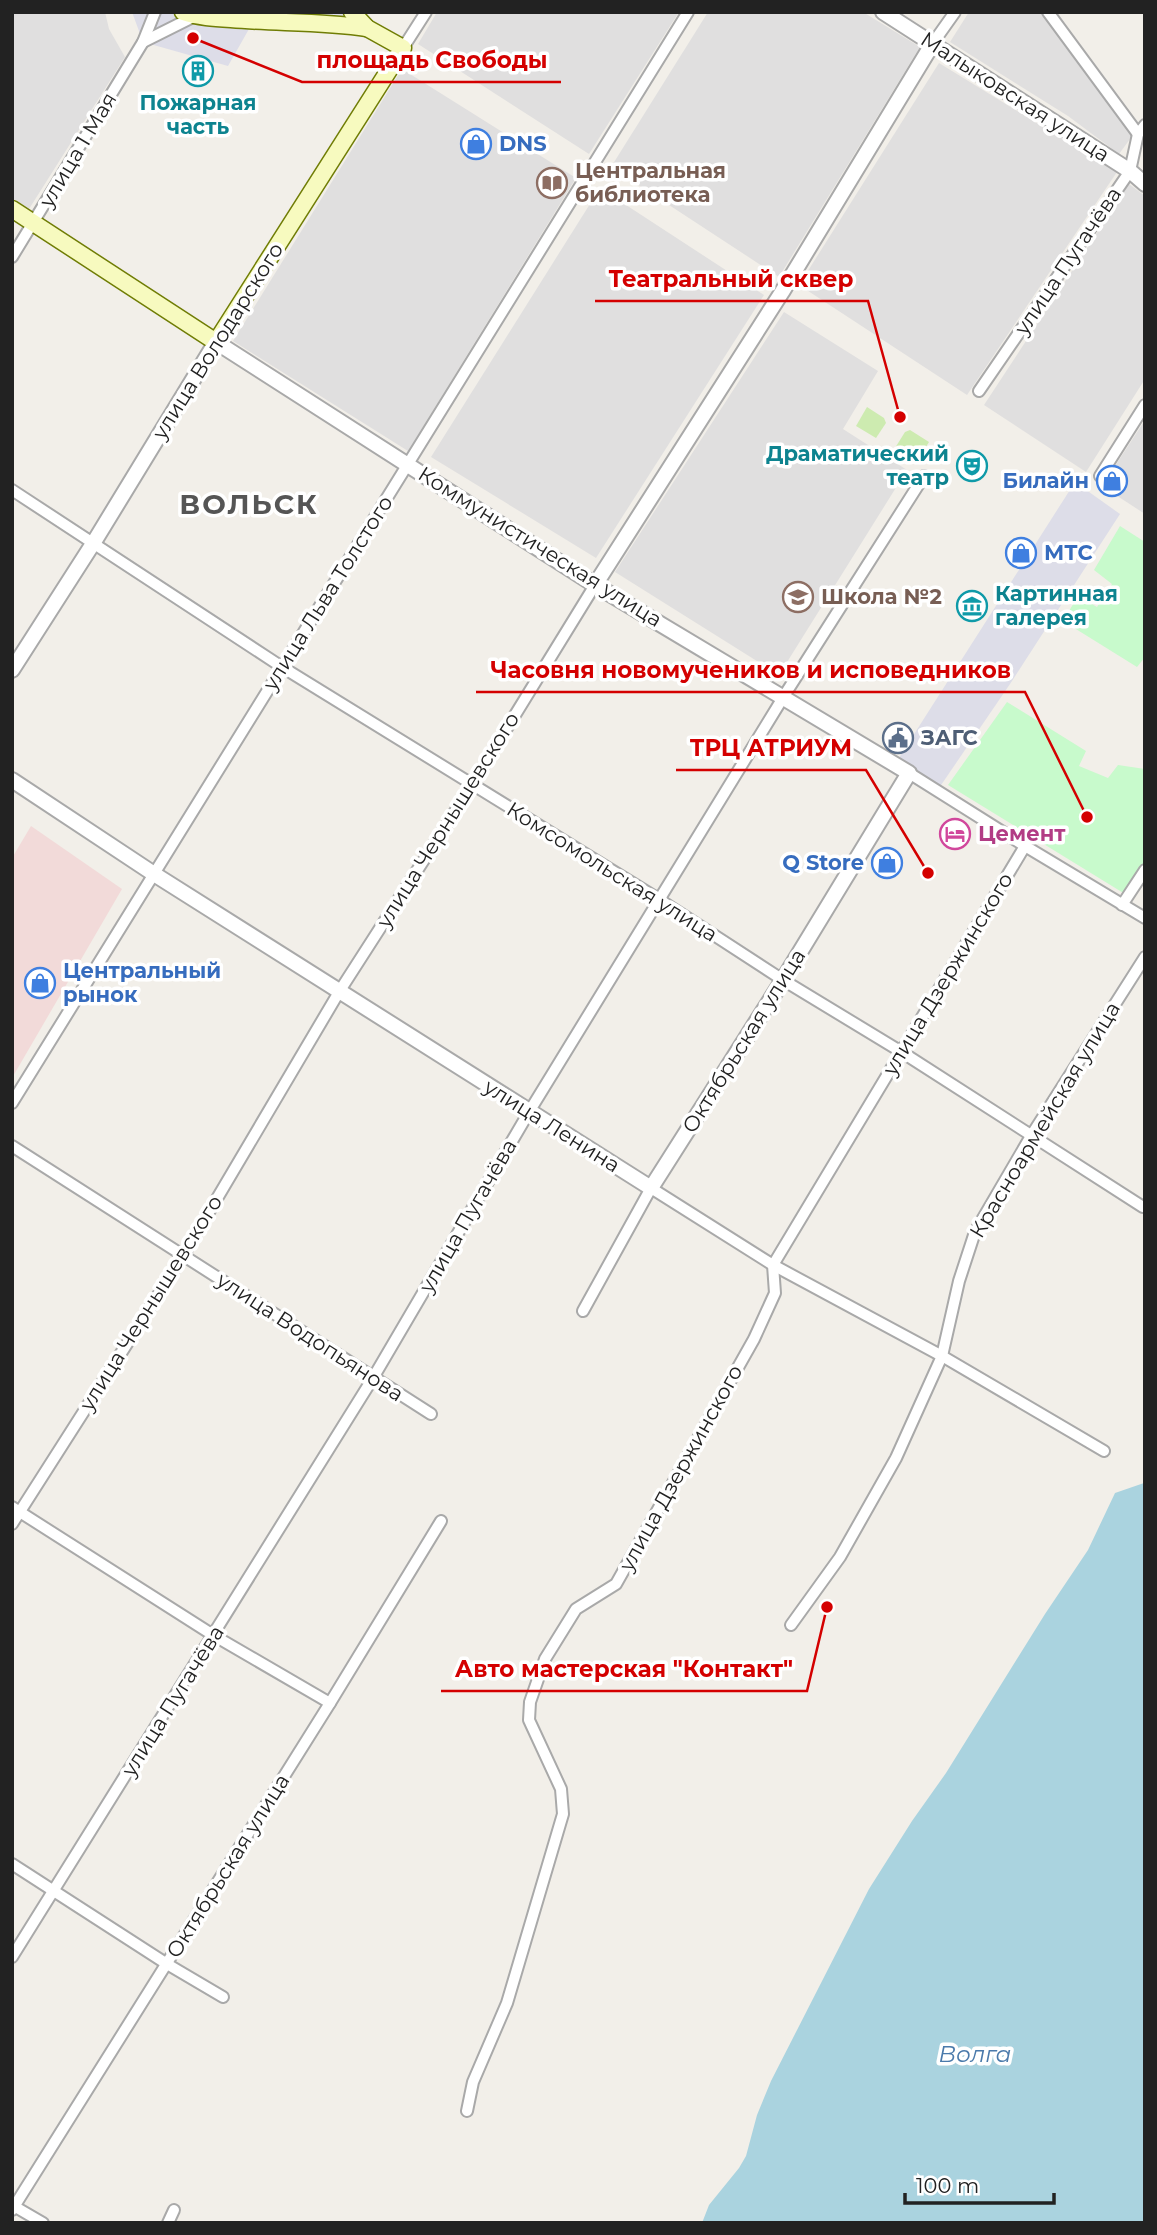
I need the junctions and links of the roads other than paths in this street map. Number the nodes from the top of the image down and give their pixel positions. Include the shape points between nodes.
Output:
1 (155, 12) edge
2 (338, 12) edge
3 (352, 12) edge
4 (426, 12) edge
5 (688, 12) edge
6 (883, 12) edge
7 (955, 12) edge
8 (1048, 12) edge
9 (189, 14) edge
10 (324, 23) junction
11 (367, 27) junction
12 (143, 42) junction
13 (933, 43) junction
14 (403, 48) junction
15 (1141, 130) edge
16 (1130, 171) junction
17 (1145, 184) edge
18 (12, 209) edge
19 (34, 223) junction
20 (12, 257) edge
21 (216, 342) junction
22 (979, 391) dead end
23 (1145, 405) edge
24 (407, 463) junction
25 (924, 476) dead end
26 (1100, 476) dead end
27 (12, 490) edge
28 (94, 542) junction
29 (596, 585) junction
30 (282, 667) junction
31 (12, 670) edge
32 (784, 696) junction
33 (909, 773) junction
34 (12, 780) edge
35 (472, 785) junction
36 (1025, 846) junction
37 (1145, 870) edge
38 (154, 874) junction
39 (660, 900) junction
40 (1122, 905) junction
41 (1145, 918) edge
42 (1145, 957) edge
43 (783, 980) junction
44 (339, 992) junction
45 (900, 1051) junction
46 (12, 1102) edge
47 (529, 1112) junction
48 (1031, 1136) junction
49 (12, 1146) edge
50 (651, 1188) junction
51 (1143, 1207) edge
52 (183, 1256) junction
53 (773, 1265) junction
54 (583, 1311) dead end
55 (942, 1356) junction
56 (373, 1378) junction
57 (431, 1414) dead end
58 (1104, 1451) dead end
59 (16, 1510) edge
60 (442, 1521) dead end
61 (12, 1524) edge
62 (791, 1625) dead end
63 (213, 1635) junction
64 (330, 1703) junction
65 (12, 1864) edge
66 (55, 1891) junction
67 (12, 1957) edge
68 (167, 1964) junction
69 (223, 1997) dead end
70 (467, 2111) dead end
71 (13, 2207) edge
72 (174, 2210) dead end
73 (43, 2223) edge
74 (168, 2223) edge

1 - 12 street, улица 1 Мая
2 - 10 main road
3 - 11 main road
4 - 14 street, улица Володарского
5 - 24 street, улица Льва Толстого
6 - 13 street, Малыковская улица
7 - 13 street, улица Чернышевского
8 - 15 street
9 - 10 main road
9 - 12 street
10 - 11 main road
11 - 14 main road
12 - 19 street, улица 1 Мая
13 - 16 street, Малыковская улица
13 - 29 street, улица Чернышевского
14 - 21 main road, улица Володарского
15 - 16 street, улица Пугачёва
16 - 17 street, Малыковская улица
16 - 22 street, улица Пугачёва
18 - 19 main road, Коммунистическая улица
19 - 20 street, улица 1 Мая
19 - 21 main road, Коммунистическая улица
21 - 24 street, Коммунистическая улица
21 - 28 street, улица Володарского
23 - 26 street
24 - 29 street, Коммунистическая улица
24 - 30 street, улица Льва Толстого
25 - 32 street, улица Пугачёва
27 - 28 street, Комсомольская улица
28 - 30 street, Комсомольская улица
28 - 31 street, улица Володарского
29 - 32 street, Коммунистическая улица
29 - 35 street, улица Чернышевского
30 - 35 street, Комсомольская улица
30 - 38 street, улица Льва Толстого
32 - 33 street, Коммунистическая улица
32 - 39 street, улица Пугачёва
33 - 36 street, Коммунистическая улица
33 - 43 street, Октябрьская улица
34 - 38 street, улица Ленина
35 - 39 street, Комсомольская улица
35 - 44 street, улица Чернышевского
36 - 40 street, Коммунистическая улица
36 - 45 street, улица Дзержинского
37 - 40 street
38 - 44 street, улица Ленина
38 - 46 street, улица Льва Толстого
39 - 43 street, Комсомольская улица
39 - 47 street, улица Пугачёва
40 - 41 street, Коммунистическая улица
42 - 48 street, Красноармейская улица
43 - 45 street, Комсомольская улица
43 - 50 street, Октябрьская улица
44 - 47 street, улица Ленина
44 - 52 street, улица Чернышевского
45 - 48 street, Комсомольская улица
45 - 53 street, улица Дзержинского
47 - 50 street, улица Ленина
47 - 56 street, улица Пугачёва
48 - 51 street, Комсомольская улица
48 - 55 street, Красноармейская улица via 975,1232
49 - 52 street, улица Водопьянова
50 - 53 street, улица Ленина
50 - 54 street, Октябрьская улица
52 - 56 street, улица Водопьянова
52 - 59 street, улица Чернышевского
53 - 55 street, улица Ленина
53 - 70 street, улица Дзержинского via 775,1293 754,1339 616,1584 576,1609 545,1659 530,1702 529,1720 561,1789 563,1814 507,2003 474,2082
55 - 58 street, улица Ленина
55 - 62 street, Красноармейская улица via 896,1458 840,1557
56 - 57 street, улица Водопьянова
56 - 63 street, улица Пугачёва
59 - 61 street, улица Чернышевского
59 - 63 street
60 - 64 street, Октябрьская улица
63 - 64 street
63 - 66 street, улица Пугачёва
64 - 68 street, Октябрьская улица
65 - 66 street
66 - 67 street, улица Пугачёва
66 - 68 street
68 - 69 street
68 - 71 street, Октябрьская улица
71 - 73 street
72 - 74 street

